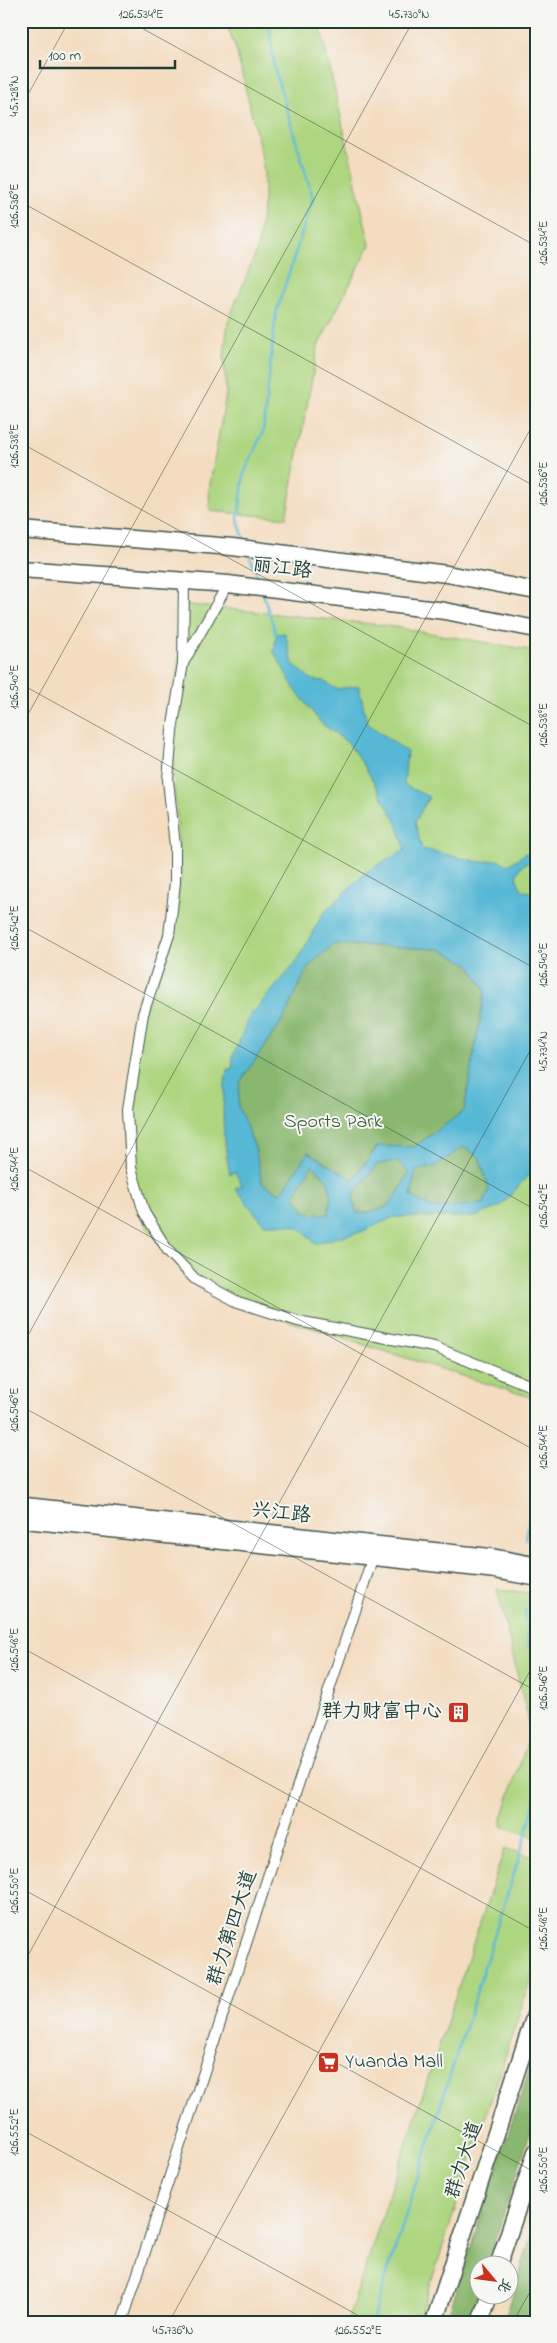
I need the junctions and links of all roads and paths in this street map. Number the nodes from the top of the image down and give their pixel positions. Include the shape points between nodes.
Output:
1 (21, 530) edge
2 (21, 568) edge
3 (184, 580) junction
4 (228, 584) junction
5 (536, 591) edge
6 (536, 629) edge
7 (183, 663) junction
8 (536, 1388) edge
9 (21, 1505) edge
10 (21, 1520) edge
11 (374, 1551) junction
12 (493, 1564) junction
13 (536, 1566) edge
14 (536, 1578) edge
15 (536, 2012) edge
16 (536, 2050) edge
17 (519, 2062) junction
18 (536, 2152) edge
19 (501, 2256) edge
20 (485, 2306) edge
21 (122, 2322) edge
22 (434, 2322) edge
23 (480, 2322) edge

1 - 5 main road, 丽江路 via 232,547 446,574
2 - 3 main road, 丽江路
3 - 4 main road, 丽江路
3 - 7 street
4 - 6 main road, 丽江路 via 445,611
4 - 7 street
7 - 8 street via 168,780 175,846 169,935 143,1014 128,1109 131,1168 144,1212 168,1251 195,1279 238,1302 298,1321 434,1347
9 - 11 main road, 兴江路
10 - 11 main road, 兴江路
11 - 12 main road, 兴江路
11 - 21 street, 群力第四大道
12 - 13 main road, 兴江路
12 - 14 main road, 兴江路
15 - 17 main road, 群力大道
16 - 17 main road via 528,2052
17 - 22 main road, 群力大道
18 - 19 main road
20 - 23 main road

